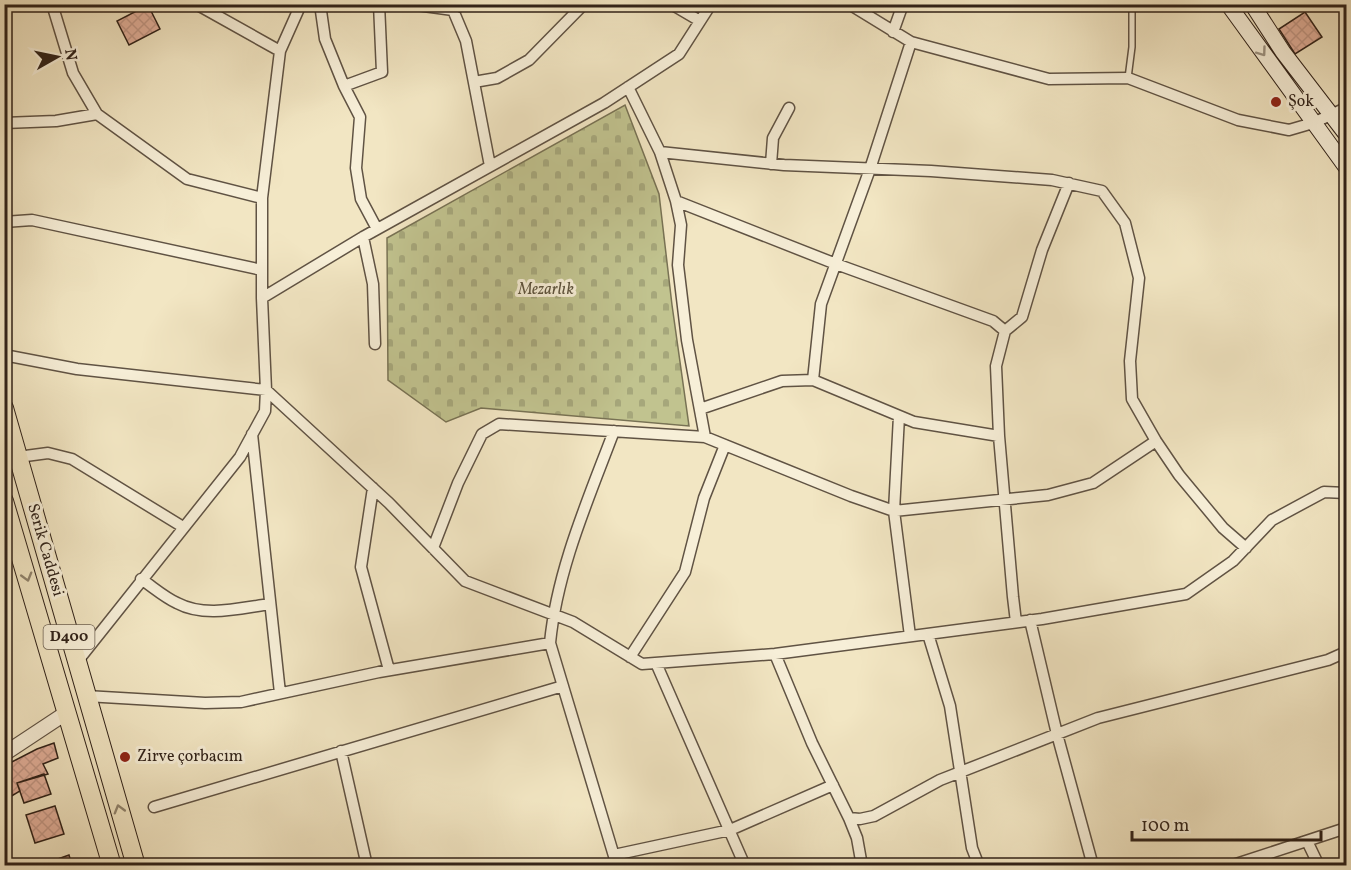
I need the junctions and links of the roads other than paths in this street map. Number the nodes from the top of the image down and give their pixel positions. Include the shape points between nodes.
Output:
1 (52, 4) edge
2 (195, 4) edge
3 (301, 4) edge
4 (320, 4) edge
5 (379, 4) edge
6 (584, 4) edge
7 (671, 4) edge
8 (711, 4) edge
9 (849, 4) edge
10 (903, 4) edge
11 (1132, 4) edge
12 (1228, 4) edge
13 (1252, 4) edge
14 (410, 5) edge
15 (458, 7) edge
16 (700, 21) junction
17 (893, 32) junction
18 (911, 42) junction
19 (280, 51) junction
20 (1128, 78) junction
21 (474, 81) junction
22 (344, 86) junction
23 (628, 87) junction
24 (789, 108) dead end
25 (1347, 108) edge
26 (97, 114) junction
27 (1331, 114) junction
28 (4, 123) edge
29 (1313, 123) junction
30 (1347, 134) edge
31 (660, 152) junction
32 (771, 164) junction
33 (490, 166) junction
34 (1347, 167) edge
35 (870, 169) junction
36 (1069, 183) junction
37 (262, 198) junction
38 (676, 201) junction
39 (4, 222) edge
40 (377, 229) junction
41 (363, 237) junction
42 (836, 264) junction
43 (262, 270) junction
44 (262, 298) junction
45 (1005, 331) junction
46 (375, 344) dead end
47 (4, 355) edge
48 (813, 380) junction
49 (266, 390) junction
50 (4, 408) edge
51 (700, 409) junction
52 (898, 416) junction
53 (614, 431) junction
54 (252, 435) junction
55 (999, 436) junction
56 (705, 437) junction
57 (1156, 441) junction
58 (725, 445) junction
59 (18, 457) junction
60 (373, 488) junction
61 (1347, 493) edge
62 (1004, 500) junction
63 (4, 501) edge
64 (894, 511) junction
65 (183, 527) junction
66 (10, 539) edge
67 (433, 548) junction
68 (1246, 548) junction
69 (141, 579) junction
70 (270, 604) junction
71 (553, 614) junction
72 (1030, 620) junction
73 (1016, 622) junction
74 (928, 634) junction
75 (910, 636) junction
76 (550, 643) junction
77 (1347, 652) edge
78 (775, 654) junction
79 (630, 657) junction
80 (77, 663) junction
81 (656, 663) junction
82 (389, 670) junction
83 (563, 686) junction
84 (280, 693) junction
85 (86, 696) junction
86 (66, 713) junction
87 (1057, 734) junction
88 (341, 752) junction
89 (4, 754) edge
90 (960, 772) junction
91 (833, 785) junction
92 (154, 807) dead end
93 (849, 818) junction
94 (1347, 828) edge
95 (730, 830) junction
96 (1306, 841) junction
97 (616, 860) edge
98 (112, 866) edge
99 (136, 866) edge
100 (367, 866) edge
101 (745, 866) edge
102 (862, 866) edge
103 (979, 866) edge
104 (1093, 866) edge
105 (1230, 866) edge
106 (1319, 866) edge

1 - 26 street via 73,73
2 - 19 street
3 - 19 street
4 - 22 street via 325,39
5 - 22 street via 382,72
6 - 21 street via 529,60 497,78
7 - 16 street
8 - 16 street
9 - 17 street
10 - 17 street
11 - 20 lane
12 -> 29 main road
13 - 27 main road
14 - 15 street
15 - 21 street
16 - 23 street via 679,54
17 - 18 street
18 - 20 street via 1049,79
18 - 35 street
19 - 37 street
20 - 29 street via 1238,120 1288,130
21 - 33 street
22 - 40 street via 360,117 356,168 361,199
23 - 31 street
23 - 33 street
24 - 32 street via 772,138
25 - 27 street
26 - 28 street via 56,121
26 - 37 street via 187,179
27 - 29 street
27 - 30 main road
29 - 34 main road
31 - 32 street
31 - 38 street
32 - 35 street
33 - 40 street
35 - 36 street
35 - 42 street
36 - 45 street via 1042,250 1022,317
36 - 57 street via 1102,191 1125,223 1138,278 1130,361 1132,399
37 - 43 street
38 - 42 street
38 - 51 street via 681,225 678,265
39 - 43 street via 32,220
40 - 41 street
41 - 44 street
41 - 46 street via 373,284
42 - 45 street via 993,321
42 - 48 street via 822,304
43 - 44 street
44 - 49 street
45 - 55 street via 996,366
47 - 49 street via 77,369
48 - 51 street via 782,381
48 - 52 street
49 - 54 street via 265,411
49 - 60 street
50 - 59 highway, Serik Caddesi / D400
51 - 56 street
52 - 55 street
52 - 64 street
53 - 56 street
53 - 67 street via 499,424 482,434
53 - 71 street via 574,537
54 - 65 street via 240,457
54 - 70 street
55 - 62 street
56 - 58 street
57 - 62 street via 1093,483 1048,495
57 - 68 street via 1223,528
58 - 64 street
58 - 79 street via 704,498 685,572
59 - 65 street via 48,453 72,459
59 - 80 highway, Serik Caddesi / D400
60 - 67 street
60 - 82 street via 361,567
61 - 68 street via 1324,492 1283,514 1272,520
62 - 64 street
62 - 73 street
63 - 66 highway, Serik Caddesi / D400
64 - 75 street
65 - 69 street
66 -> 86 highway, Serik Caddesi / D400
67 - 71 street via 465,580
68 - 72 street via 1186,594
69 - 70 street via 176,603 193,609 220,611
69 - 80 street
70 - 84 street
71 - 76 street
71 - 79 street
72 - 73 street
72 - 87 street
73 - 74 street
74 - 75 street
74 - 90 street via 950,706
75 - 78 street
76 - 82 street
76 - 83 street
77 - 87 street via 1098,718
78 - 81 street
78 - 91 street
79 - 81 street via 642,664
80 - 85 highway, Serik Caddesi / D400
81 - 95 street
82 - 84 street
83 - 88 street
83 - 97 street
84 - 85 street via 241,702 205,703
99 -> 85 highway, Serik Caddesi / D400
86 - 89 street
86 - 98 highway, Serik Caddesi / D400
87 - 90 street
87 - 104 street
88 - 92 street
88 - 100 street
90 - 93 street via 874,816
90 - 103 street via 972,848
91 - 93 street
91 - 95 street
93 - 102 street
94 - 96 street
95 - 97 street
95 - 101 street
96 - 105 street
96 - 106 street

